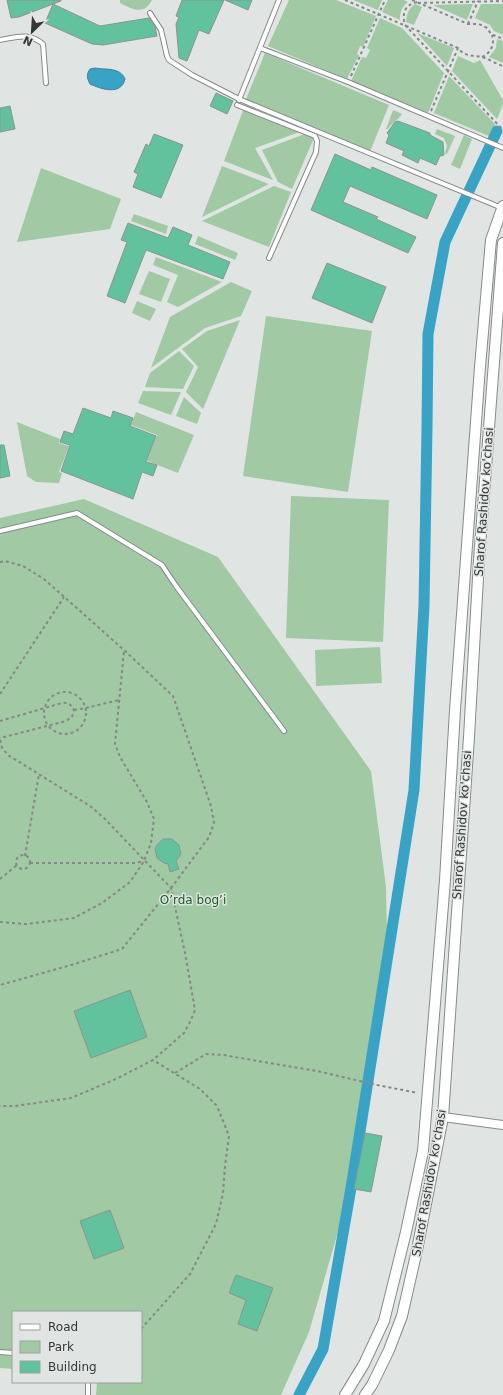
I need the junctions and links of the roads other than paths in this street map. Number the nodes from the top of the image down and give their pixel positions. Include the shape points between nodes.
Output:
1 (279, 0) edge
2 (150, 13) dead end
3 (0, 40) edge
4 (260, 48) junction
5 (46, 83) dead end
6 (238, 101) junction
7 (503, 148) edge
8 (502, 210) edge
9 (503, 243) edge
10 (269, 258) dead end
11 (0, 531) edge
12 (284, 731) dead end
13 (426, 1115) junction
14 (443, 1117) junction
15 (503, 1125) edge
16 (0, 1352) edge
17 (12, 1353) edge
18 (88, 1383) edge
19 (88, 1395) edge
20 (345, 1395) edge
21 (365, 1395) edge

1 - 4 lane
2 - 6 lane via 161,30 169,60
3 - 5 lane via 28,36 43,44
4 - 6 lane
4 - 7 lane via 348,82
6 - 8 lane
6 - 10 lane via 315,136 317,142 316,152
8 - 13 street via 491,240 481,351 445,880
9 - 14 street, Sharof Rashidov ko'chasi via 479,560
11 - 12 lane via 77,513 162,565
13 - 14 street
13 - 20 street via 423,1151 384,1321 364,1364
14 - 15 street
14 - 21 street, Sharof Rashidov ko'chasi via 402,1316
16 - 17 lane
18 - 19 lane

